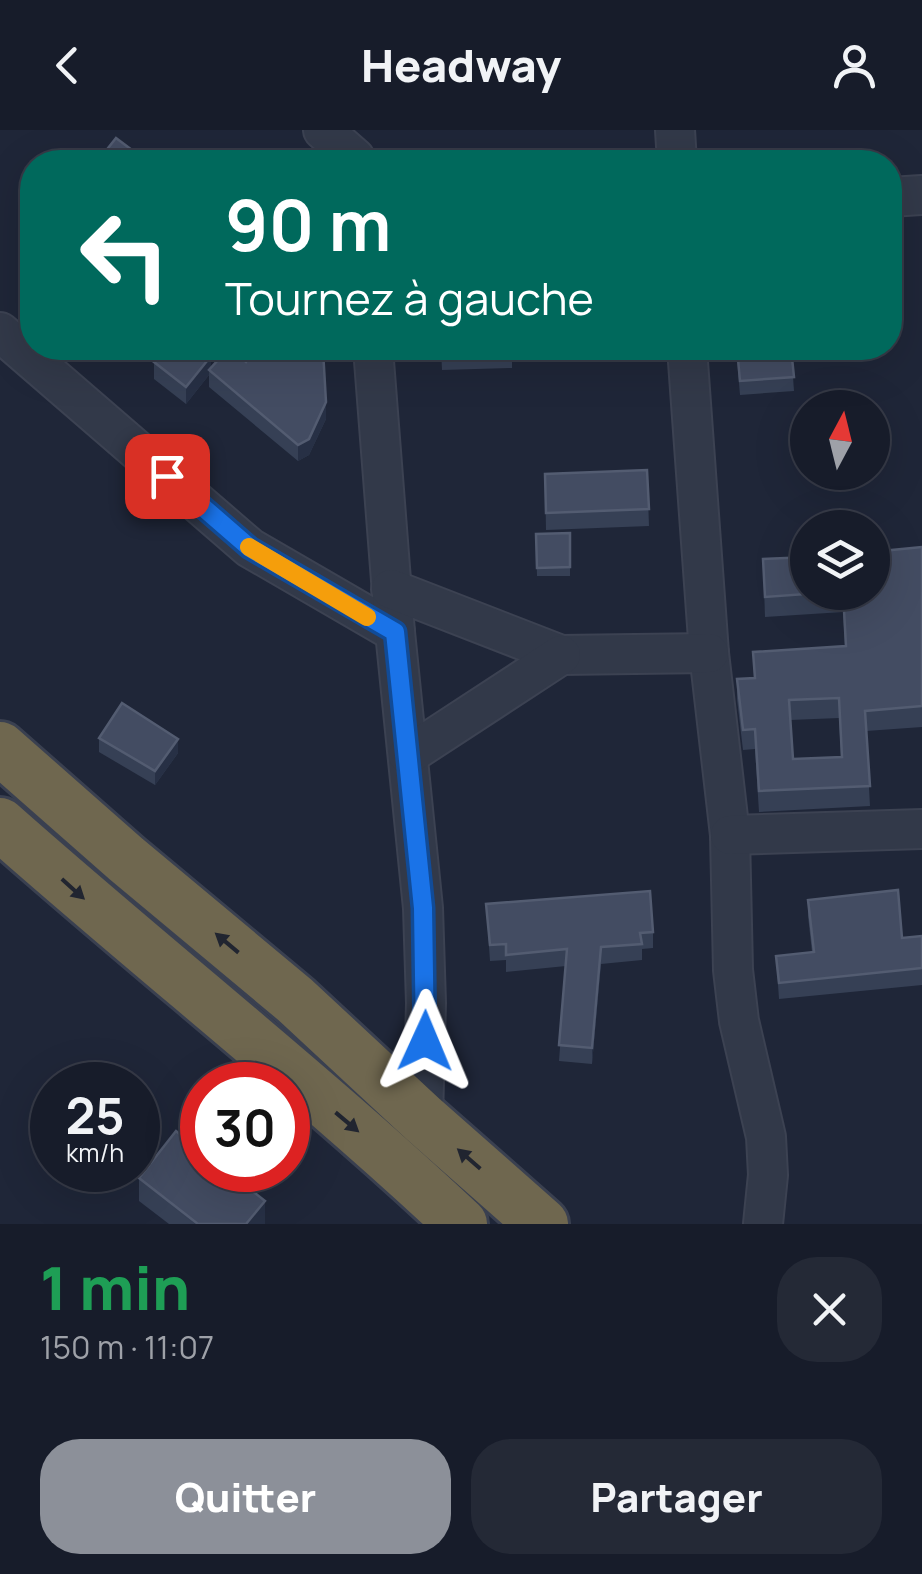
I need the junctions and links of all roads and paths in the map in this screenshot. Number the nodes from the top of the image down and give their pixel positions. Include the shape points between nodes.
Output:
1 (322, 130) edge
2 (355, 150) edge
3 (0, 332) edge
4 (20, 349) edge
5 (32, 360) edge
6 (374, 360) edge
7 (688, 360) edge
8 (391, 589) junction
9 (395, 632) junction
10 (709, 653) junction
11 (561, 654) junction
12 (0, 748) edge
13 (408, 755) junction
14 (0, 824) edge
15 (922, 830) edge
16 (730, 834) junction
17 (423, 1118) junction
18 (401, 1168) junction
19 (461, 1224) edge
20 (542, 1224) edge
21 (763, 1224) edge

1 - 2 street
3 - 4 street
5 - 9 street via 250,548
6 - 8 street
7 - 10 street
8 - 9 street
8 - 11 street
9 - 13 street
10 - 11 street
10 - 16 street
11 - 13 street
17 -> 12 highway
13 - 17 street via 423,908
14 -> 18 highway
15 - 16 street
16 - 21 street via 738,1021 766,1137
17 - 18 street
20 -> 17 highway
18 - 19 highway

